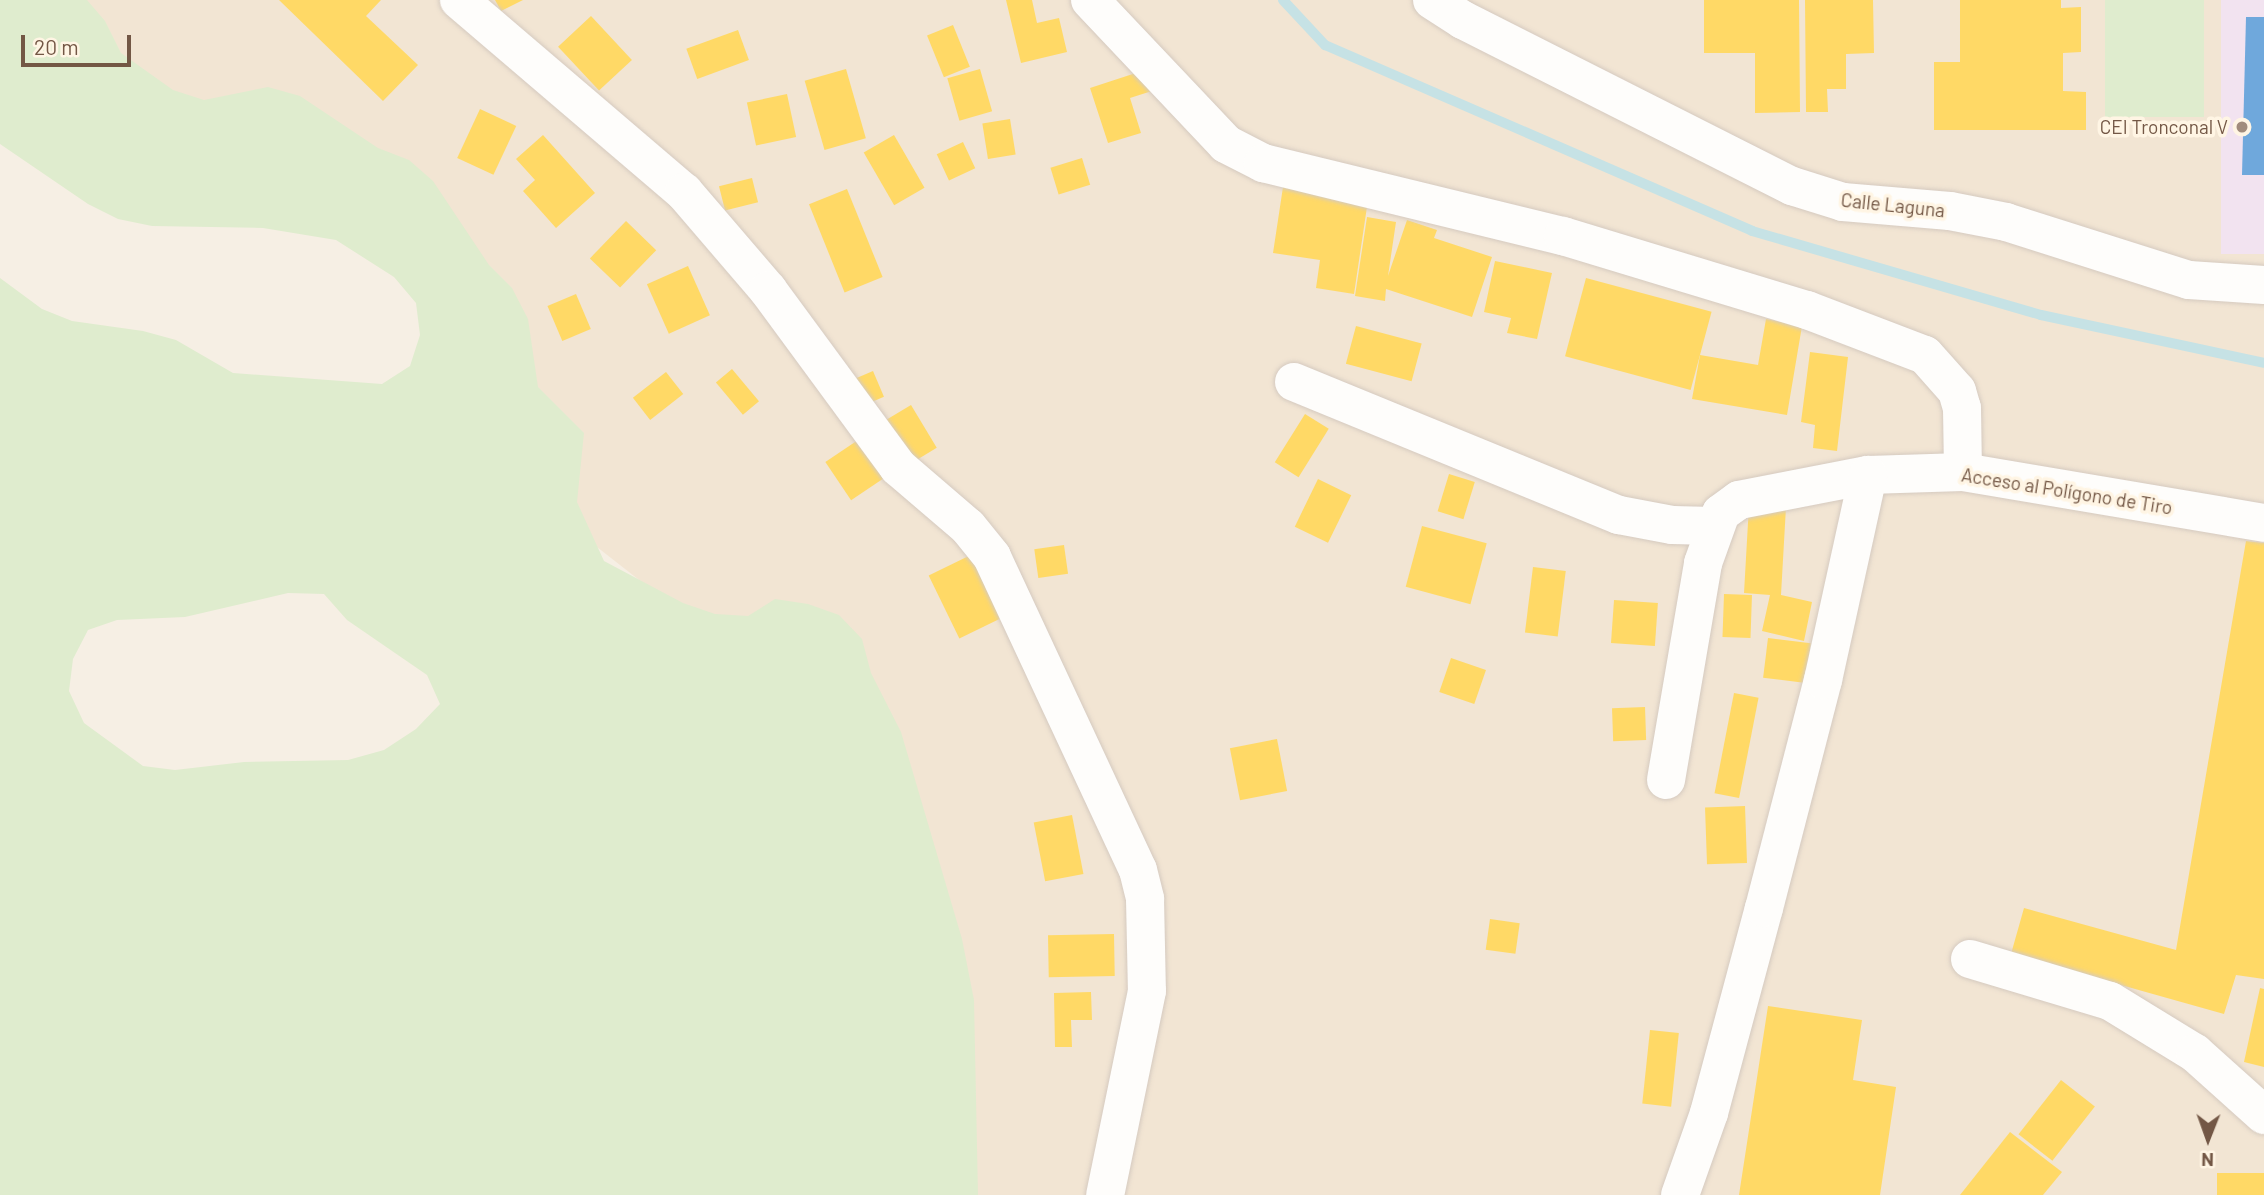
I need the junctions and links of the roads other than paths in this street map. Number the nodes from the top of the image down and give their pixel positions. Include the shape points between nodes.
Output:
1 (459, 0) edge
2 (1090, 0) edge
3 (1432, 0) edge
4 (2264, 285) edge
5 (1294, 382) dead end
6 (1963, 472) junction
7 (1868, 475) junction
8 (2264, 523) edge
9 (1714, 526) junction
10 (1666, 780) dead end
11 (1970, 959) dead end
12 (2264, 1115) edge
13 (1105, 1195) edge
14 (1680, 1195) edge

1 - 13 street via 684,192 768,290 898,467 968,527 992,557 1138,870 1145,899 1147,991
2 - 6 street via 1226,144 1263,163 1563,236 1807,310 1925,355 1957,391 1962,408
3 - 4 street, Calle Laguna via 1463,20 1793,186 1843,202 1950,211 2006,222 2189,281
5 - 9 street via 1619,515 1672,525
6 - 7 street, Acceso al Polígono de Tiro
6 - 8 street, Acceso al Polígono de Tiro
7 - 9 street, Acceso al Polígono de Tiro via 1749,496 1729,506
7 - 14 street via 1823,680 1775,867 1709,1113
9 - 10 street via 1700,576
11 - 12 street via 2110,1001 2195,1053

